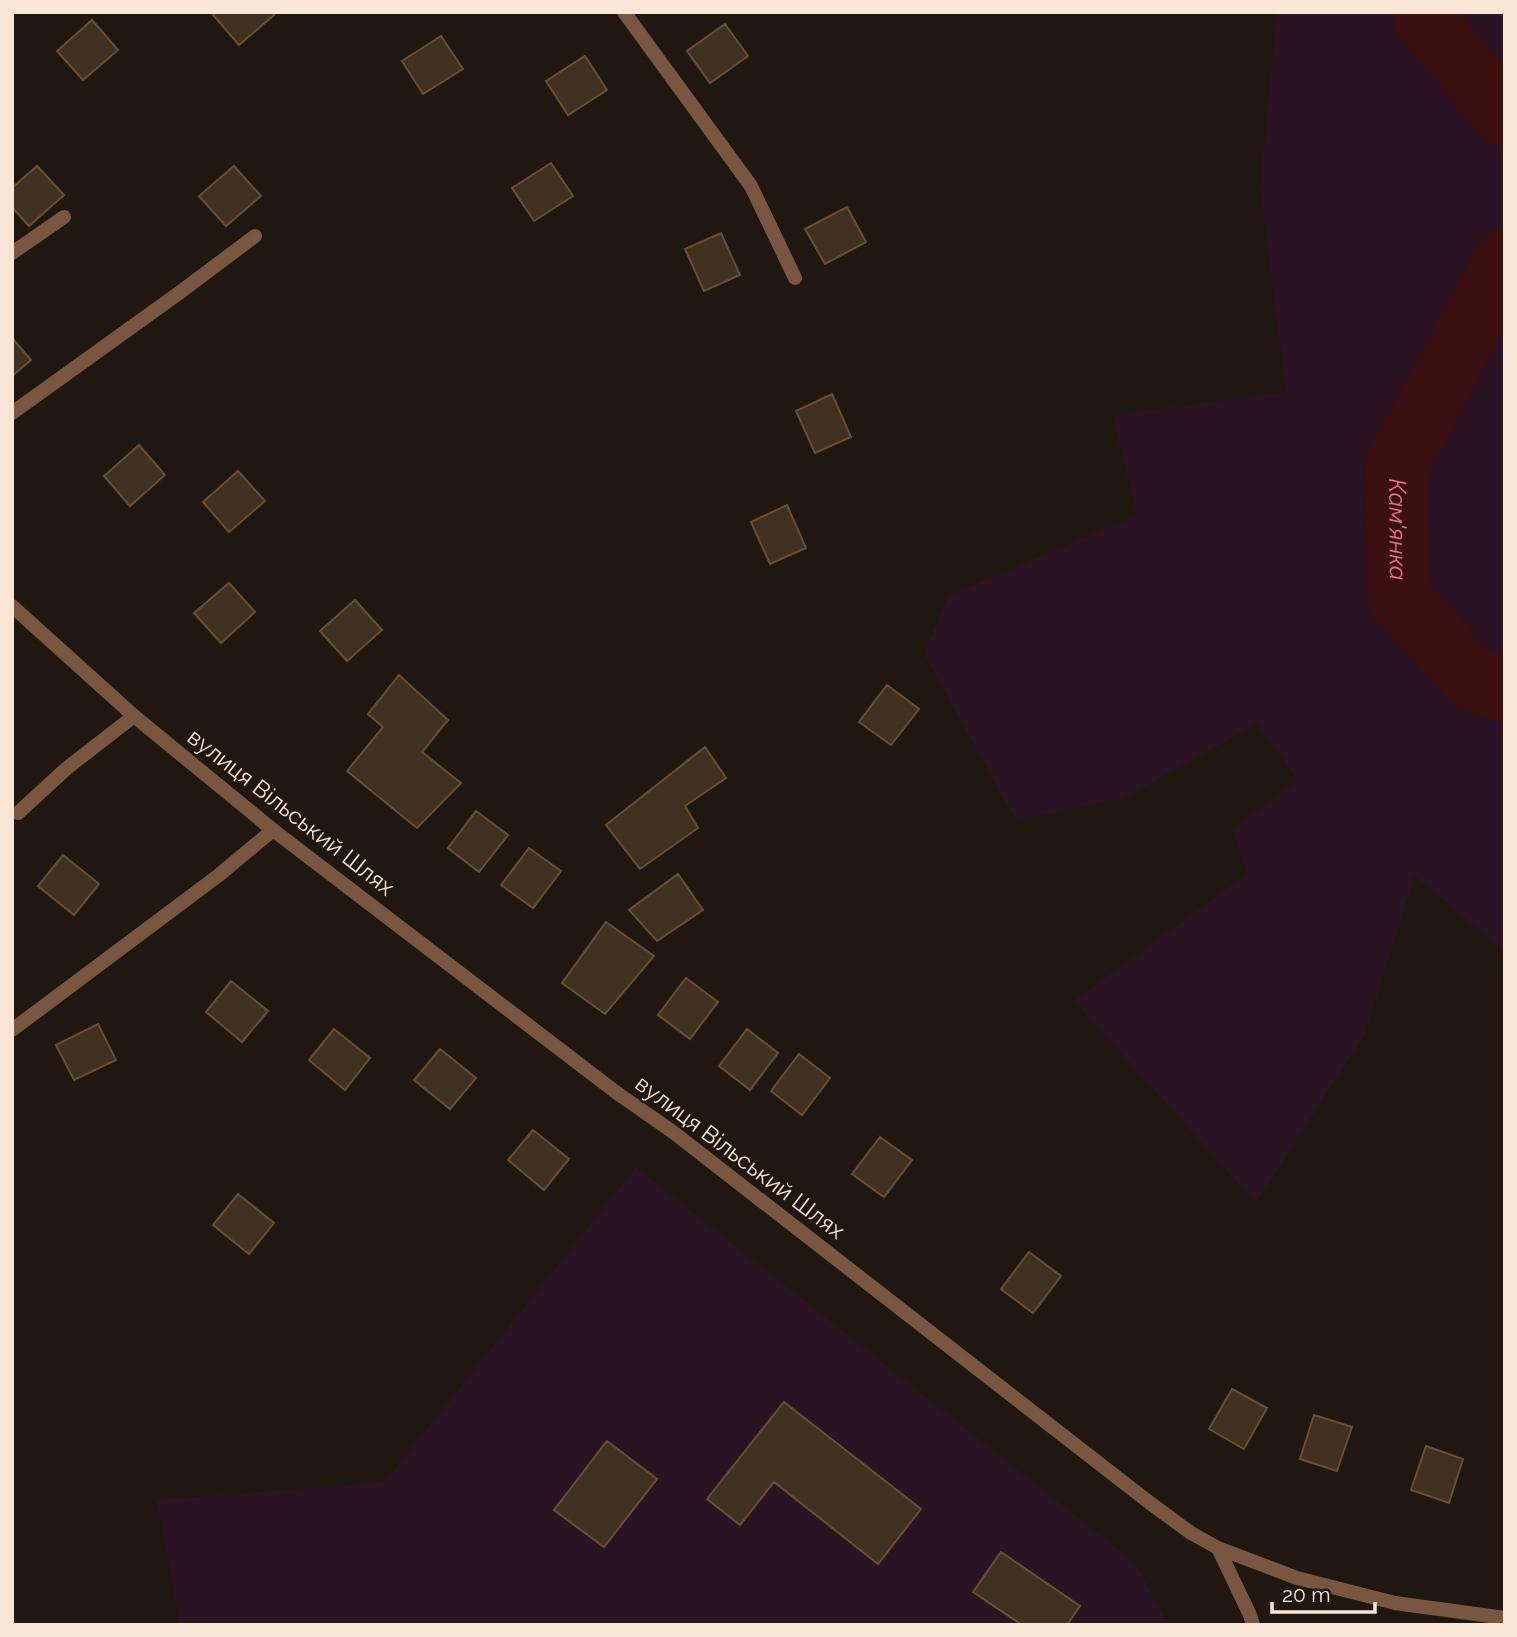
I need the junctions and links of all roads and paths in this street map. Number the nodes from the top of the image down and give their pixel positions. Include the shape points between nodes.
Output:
1 (624, 12) edge
2 (64, 217) dead end
3 (255, 236) dead end
4 (12, 253) edge
5 (795, 278) dead end
6 (12, 413) edge
7 (15, 612) edge
8 (134, 716) junction
9 (18, 813) dead end
10 (272, 830) junction
11 (12, 1030) edge
12 (1218, 1548) junction
13 (1505, 1618) edge
14 (1253, 1625) edge

1 - 5 street via 751,186
2 - 4 street
3 - 6 street
7 - 8 street, вулиця Вільський Шлях
8 - 9 street
8 - 10 street, вулиця Вільський Шлях
10 - 11 street
10 - 12 street, вулиця Вільський Шлях via 673,1132 1150,1503
12 - 13 street, вулиця Вільський Шлях via 1297,1578 1383,1600
12 - 14 street

